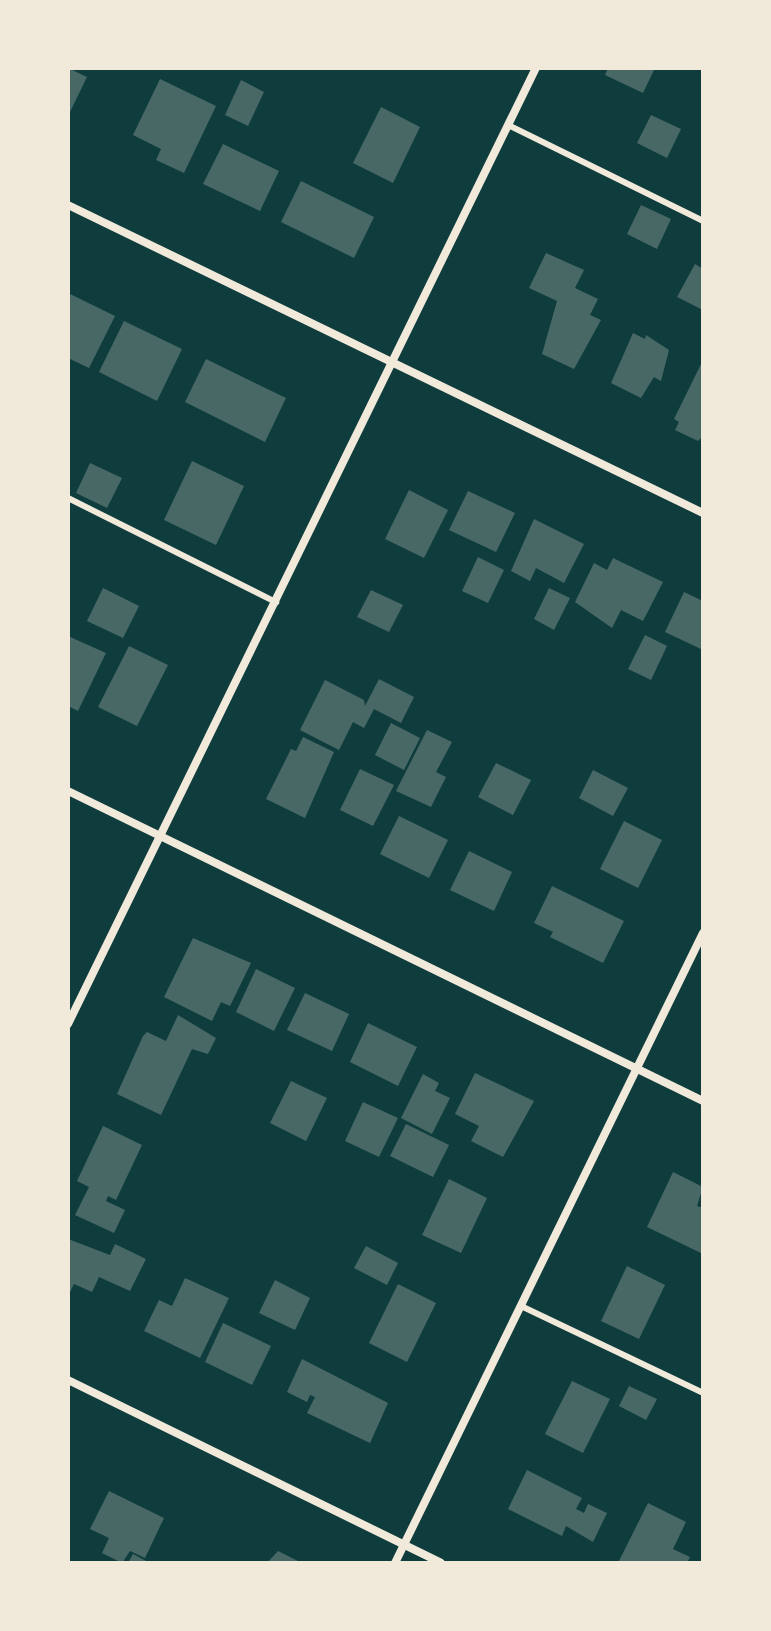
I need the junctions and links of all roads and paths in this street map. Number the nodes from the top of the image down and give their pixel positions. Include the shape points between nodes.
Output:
1 (536, 68) edge
2 (508, 125) junction
3 (68, 205) edge
4 (703, 221) edge
5 (391, 361) junction
6 (68, 498) edge
7 (703, 513) edge
8 (276, 602) junction
9 (68, 791) edge
10 (160, 836) junction
11 (703, 933) edge
12 (68, 1024) edge
13 (637, 1069) junction
14 (703, 1101) edge
15 (521, 1306) junction
16 (68, 1380) edge
17 (703, 1393) edge
18 (404, 1544) junction
19 (395, 1563) edge
20 (441, 1563) edge

1 - 2 street
2 - 4 lane
2 - 5 street
3 - 5 street
5 - 7 street
5 - 8 street
6 - 8 lane
8 - 10 street
9 - 10 street
10 - 12 street
10 - 13 street
11 - 13 street
13 - 14 street
13 - 15 street
15 - 17 lane
15 - 18 street
16 - 18 street
18 - 19 street
18 - 20 street

